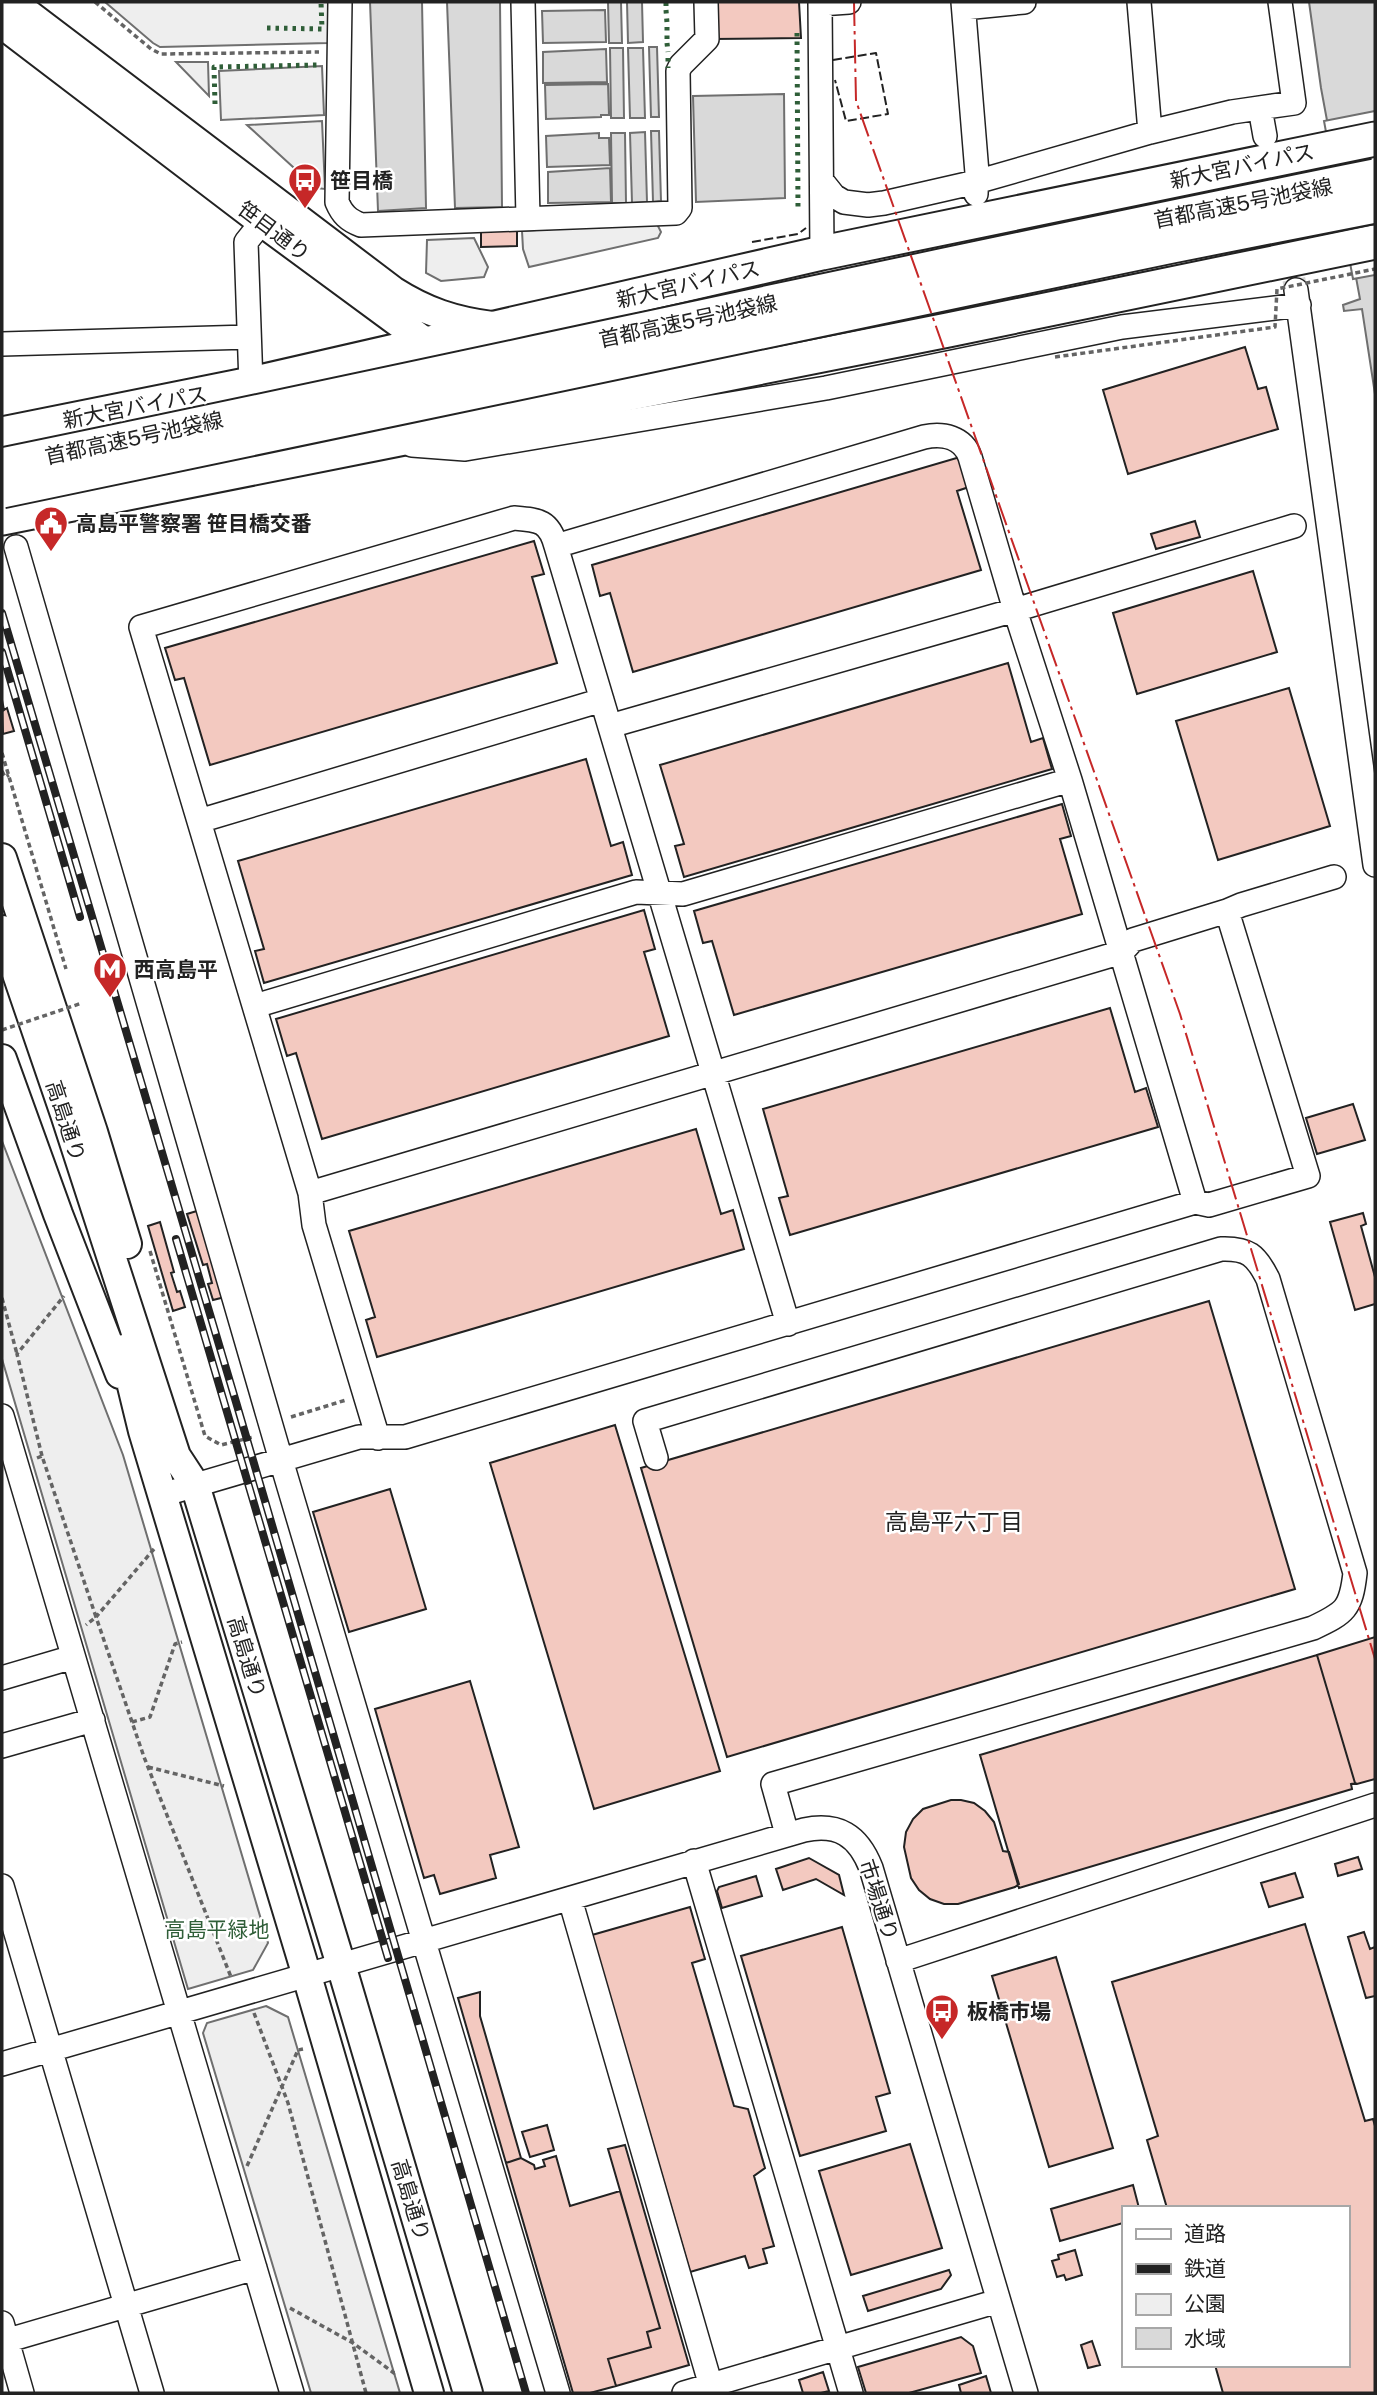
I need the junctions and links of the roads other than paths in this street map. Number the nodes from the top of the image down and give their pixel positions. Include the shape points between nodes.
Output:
1 (12, 2) edge
2 (340, 2) edge
3 (523, 2) edge
4 (706, 2) edge
5 (849, 2) edge
6 (1024, 2) edge
7 (1139, 2) edge
8 (1280, 2) edge
9 (820, 3) edge
10 (964, 5) edge
11 (2, 24) edge
12 (1260, 108) junction
13 (1150, 132) junction
14 (1265, 136) tunnel mouth
15 (1375, 139) edge
16 (1375, 176) edge
17 (822, 181) junction
18 (976, 188) junction
19 (1375, 206) edge
20 (528, 218) junction
21 (262, 222) junction
22 (1375, 242) edge
23 (822, 253) junction
24 (503, 328) junction
25 (249, 337) junction
26 (2, 344) edge
27 (428, 345) junction
28 (251, 384) junction
29 (563, 406) junction
30 (2, 434) edge
31 (382, 443) junction
32 (2, 465) edge
33 (2, 491) edge
34 (1294, 526) dead end
35 (9, 533) edge
36 (556, 546) junction
37 (1015, 610) junction
38 (602, 700) junction
39 (610, 726) junction
40 (1070, 780) junction
41 (199, 821) junction
42 (2, 858) edge
43 (1375, 865) edge
44 (1334, 877) dead end
45 (660, 894) junction
46 (1227, 911) junction
47 (2, 930) edge
48 (1122, 951) junction
49 (2, 974) edge
50 (255, 1006) junction
51 (2, 1059) edge
52 (713, 1072) junction
53 (10, 1105) edge
54 (310, 1193) junction
55 (1195, 1202) junction
56 (788, 1324) junction
57 (3, 1425) edge
58 (144, 1431) junction
59 (378, 1438) junction
60 (656, 1458) dead end
61 (281, 1460) junction
62 (195, 1485) junction
63 (162, 1495) junction
64 (73, 1657) junction
65 (2, 1678) edge
66 (93, 1720) junction
67 (2, 1746) edge
68 (1375, 1805) edge
69 (787, 1834) junction
70 (694, 1861) junction
71 (2, 1886) edge
72 (570, 1899) junction
73 (8, 1927) edge
74 (425, 1940) junction
75 (898, 1961) junction
76 (341, 1965) junction
77 (307, 1976) junction
78 (180, 2012) junction
79 (51, 2049) junction
80 (2, 2064) edge
81 (255, 2268) junction
82 (998, 2301) junction
83 (126, 2304) junction
84 (3, 2335) edge
85 (837, 2348) junction
86 (712, 2389) edge
87 (22, 2393) edge
88 (152, 2393) edge
89 (292, 2393) edge
90 (429, 2393) edge
91 (468, 2393) edge
92 (558, 2393) edge
93 (684, 2393) edge
94 (851, 2393) edge
95 (1026, 2393) edge

1 - 24 main road, 笹目通り via 393,291 439,315
2 - 20 street via 337,202 348,219 360,225
3 - 20 street
4 - 20 street via 707,38 678,71 680,208 676,213
5 - 9 street
6 - 10 street
7 - 13 street
8 - 12 street via 1294,103
9 - 17 street
10 - 18 street
11 - 21 main road, 笹目通り
12 - 13 street
12 - 14 street
13 - 18 street
15 - 23 highway, 新大宮バイパス
16 - 32 highway, 首都高速5号池袋線, bridge
17 - 18 street via 844,202 868,205
17 - 23 street
19 - 33 highway, 首都高速5号池袋線, bridge
21 - 25 street via 246,242
21 - 27 main road, 笹目通り
22 - 29 highway
23 - 24 highway, 新大宮バイパス
24 - 27 highway, 新大宮バイパス
25 - 26 street
25 - 28 street
27 - 28 highway, 新大宮バイパス
27 - 29 main road, 笹目通り via 478,380 514,397
28 - 30 highway, 新大宮バイパス
29 - 31 highway
31 - 35 highway
31 - 43 street via 465,449 826,388 994,348 1297,297
34 - 37 street
35 - 61 street
36 - 37 street via 924,437 944,435 968,450
36 - 38 street
36 - 41 street via 543,523 514,518 141,627
37 - 39 street
37 - 40 street
38 - 39 street
38 - 41 street
39 - 45 street
40 - 45 street via 683,894
40 - 48 street
41 - 50 street
42 - 62 main road via 190,1440
44 - 46 street
45 - 50 street via 636,892
45 - 52 street
46 - 48 street via 1133,940
46 - 55 street via 1308,1176 1209,1205
47 - 62 main road, 高島通り via 176,1456
48 - 52 street
48 - 55 street
49 - 58 main road, 高島通り via 109,1289
50 - 54 street
51 - 53 main road
52 - 54 street
52 - 56 street
53 - 58 main road
54 - 59 street via 314,1225
55 - 56 street
56 - 59 street via 405,1437
57 - 64 street
58 - 63 main road, 高島通り
59 - 61 street via 359,1437
60 - 69 street via 645,1421 1221,1249 1251,1254 1268,1279 1354,1573 1353,1595 1345,1610 1313,1628 773,1784
61 - 62 street
61 - 74 street
62 - 63 street
62 - 76 main road, 高島通り
63 - 77 main road, 高島通り
64 - 65 street
64 - 66 street
66 - 67 street
66 - 78 street
68 - 75 street
69 - 70 street, 市場通り
69 - 75 street, 市場通り via 828,1827 857,1844 871,1868
70 - 72 street, 市場通り
70 - 85 street
71 - 73 street
72 - 74 street, 市場通り
72 - 86 street
73 - 79 street
74 - 76 street, 市場通り
74 - 92 street
75 - 82 street, 市場通り
76 - 77 street, 市場通り
76 - 91 main road, 高島通り
77 - 78 street, 市場通り
77 - 90 main road, 高島通り
78 - 79 street, 市場通り
78 - 81 street
79 - 80 street, 市場通り
79 - 83 street
81 - 83 street
81 - 89 street
82 - 85 street
82 - 95 street, 市場通り
83 - 84 street
83 - 88 street
84 - 87 street
85 - 86 street
85 - 94 street
86 - 93 street

